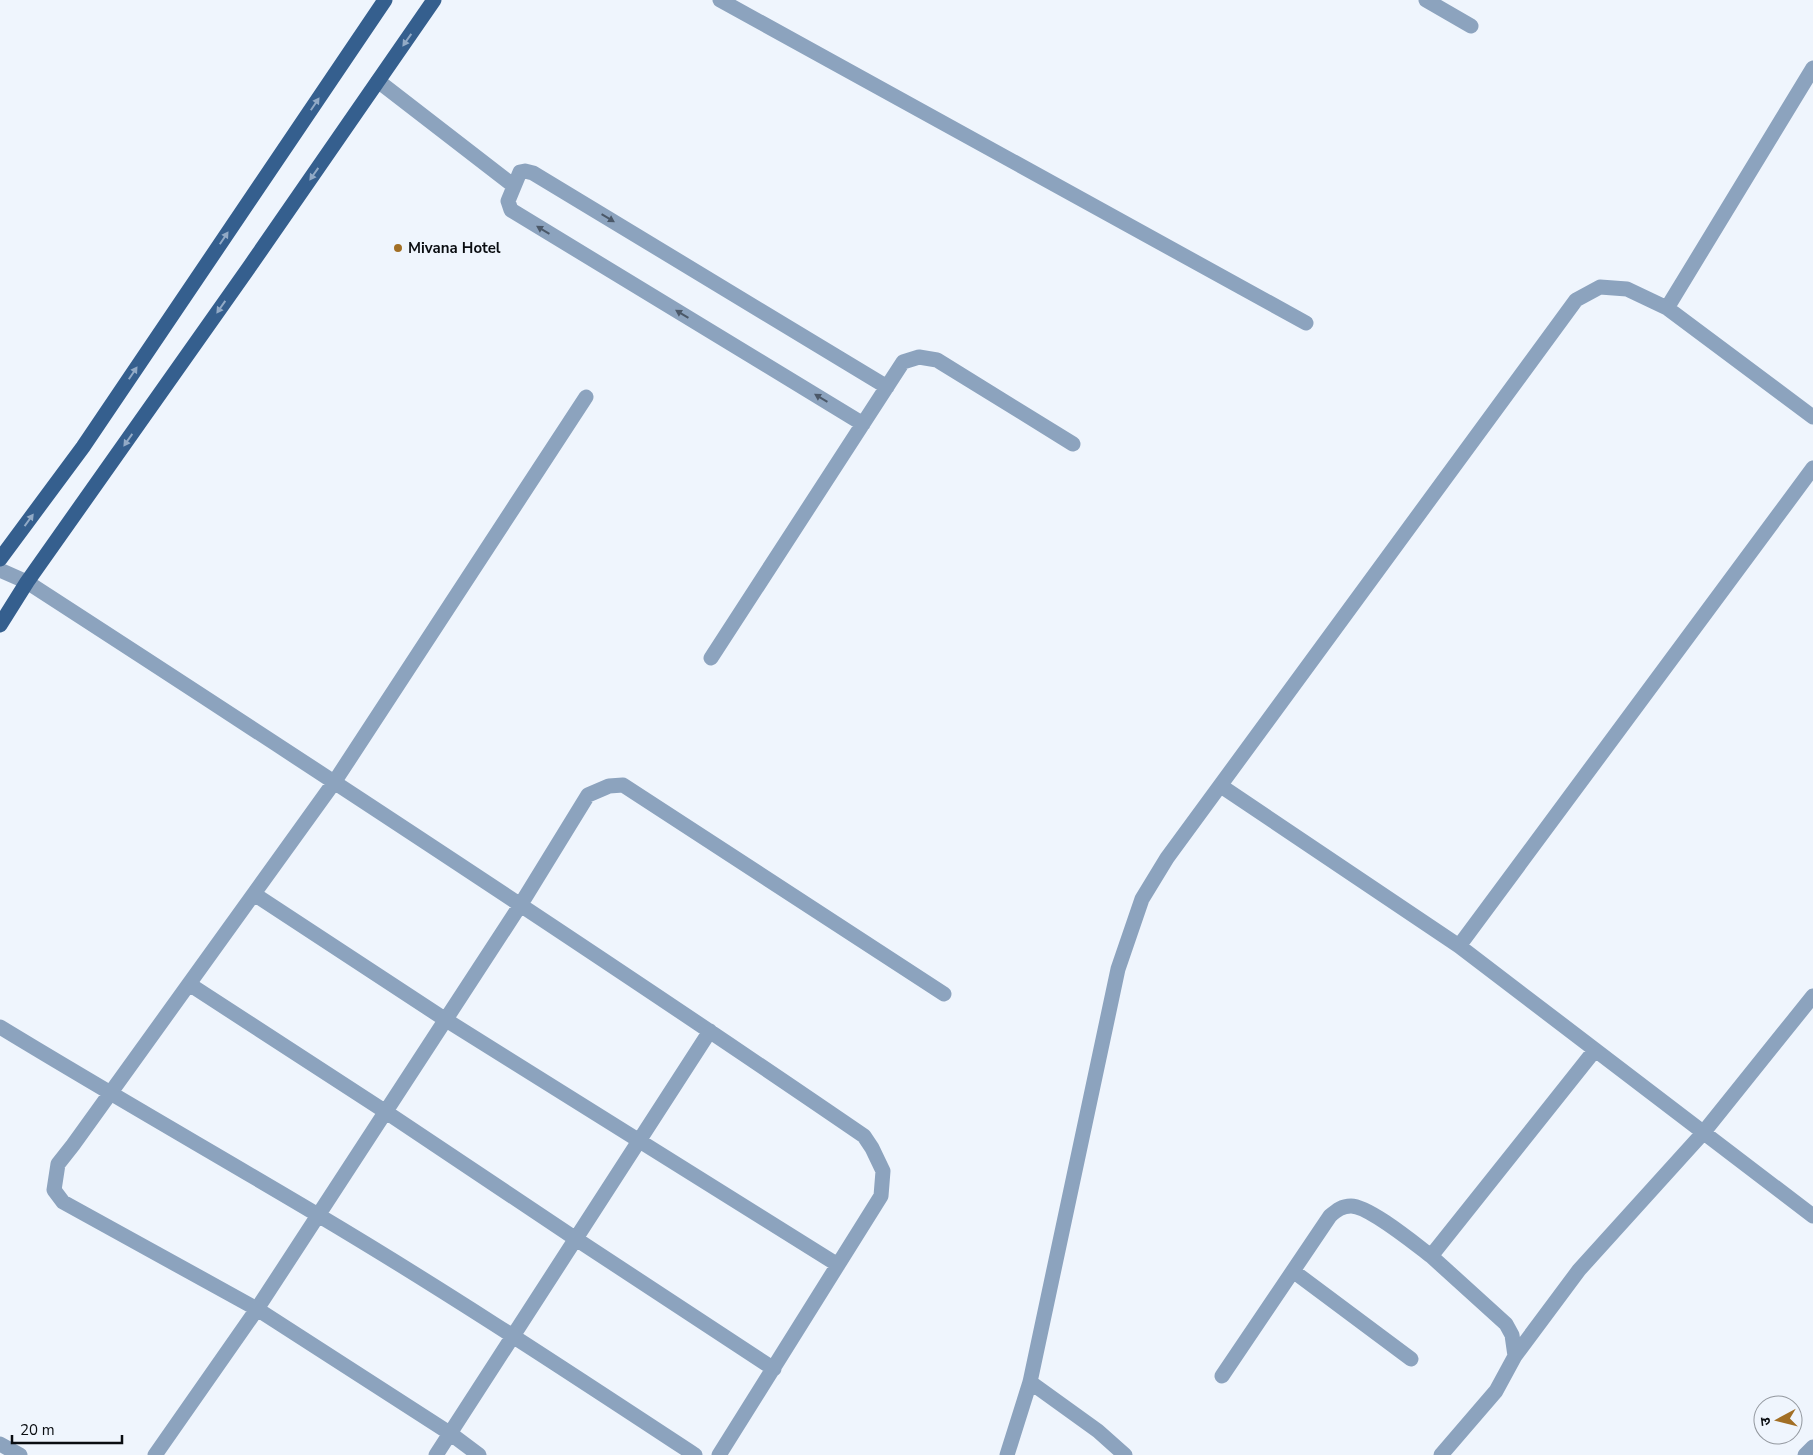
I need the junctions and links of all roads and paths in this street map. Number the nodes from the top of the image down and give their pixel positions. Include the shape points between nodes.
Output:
1 (385, 0) edge
2 (434, 0) edge
3 (720, 0) edge
4 (1426, 0) edge
5 (1471, 26) dead end
6 (1813, 68) edge
7 (378, 81) junction
8 (514, 186) junction
9 (1667, 308) junction
10 (1306, 323) dead end
11 (887, 386) junction
12 (586, 397) dead end
13 (1813, 417) edge
14 (863, 424) junction
15 (1073, 444) dead end
16 (1813, 468) edge
17 (0, 559) edge
18 (0, 570) edge
19 (27, 582) junction
20 (0, 625) edge
21 (711, 658) dead end
22 (335, 781) junction
23 (1221, 786) junction
24 (254, 894) junction
25 (521, 904) junction
26 (1459, 946) junction
27 (189, 984) junction
28 (944, 994) dead end
29 (1813, 996) edge
30 (446, 1020) junction
31 (0, 1027) edge
32 (710, 1031) junction
33 (1595, 1050) junction
34 (110, 1094) junction
35 (386, 1112) junction
36 (1703, 1133) junction
37 (640, 1140) junction
38 (318, 1215) junction
39 (1813, 1216) edge
40 (576, 1239) junction
41 (1431, 1256) junction
42 (838, 1265) junction
43 (1293, 1271) junction
44 (257, 1309) junction
45 (514, 1336) junction
46 (1515, 1356) junction
47 (1411, 1359) dead end
48 (774, 1368) junction
49 (1222, 1376) dead end
50 (1030, 1382) junction
51 (451, 1434) junction
52 (0, 1444) edge
53 (1813, 1447) edge
54 (20, 1455) edge
55 (155, 1455) edge
56 (436, 1455) edge
57 (478, 1455) edge
58 (695, 1455) edge
59 (720, 1455) edge
60 (1008, 1455) edge
61 (1125, 1455) edge
62 (1441, 1455) edge
63 (1805, 1455) edge

17 -> 1 main road via 83,447
2 -> 7 main road
3 - 10 street
4 - 5 street
6 - 9 street
7 - 8 street
7 -> 19 main road
8 -> 11 street via 520,172 533,173
14 -> 8 street via 516,214 508,201
9 - 13 street
9 - 23 street via 1627,289 1600,287 1576,300
11 - 14 street
11 - 15 street via 903,362 918,357 937,360
12 - 22 street
14 - 21 street
16 - 26 street
18 - 19 street
19 - 20 main road
19 - 22 street
22 - 24 street
22 - 25 street
23 - 26 street
23 - 50 street via 1167,858 1142,899 1118,969
24 - 27 street
24 - 30 street
25 - 28 street via 588,795 609,786 623,785
25 - 30 street
25 - 32 street
26 - 33 street
27 - 34 street
27 - 35 street
29 - 36 street
30 - 35 street
30 - 37 street
31 - 34 street
32 - 37 street
32 - 42 street via 864,1136 872,1148 882,1171 881,1196
33 - 36 street
33 - 41 street
34 - 38 street
34 - 44 street via 58,1164 54,1190 63,1202
35 - 38 street
35 - 40 street
36 - 39 street
36 - 46 street via 1579,1270
37 - 40 street
37 - 42 street
38 - 44 street
38 - 45 street
40 - 45 street
40 - 48 street
41 - 43 street via 1374,1215 1353,1206 1340,1208 1330,1216
41 - 46 street via 1506,1324 1512,1335
42 - 48 street
43 - 47 street
43 - 49 street
44 - 51 street
44 - 55 street
45 - 51 street
45 - 58 street
46 - 62 street via 1496,1391
48 - 59 street
50 - 60 street
50 - 61 street via 1098,1431
51 - 56 street
51 - 57 street
52 - 54 street
53 - 63 street

